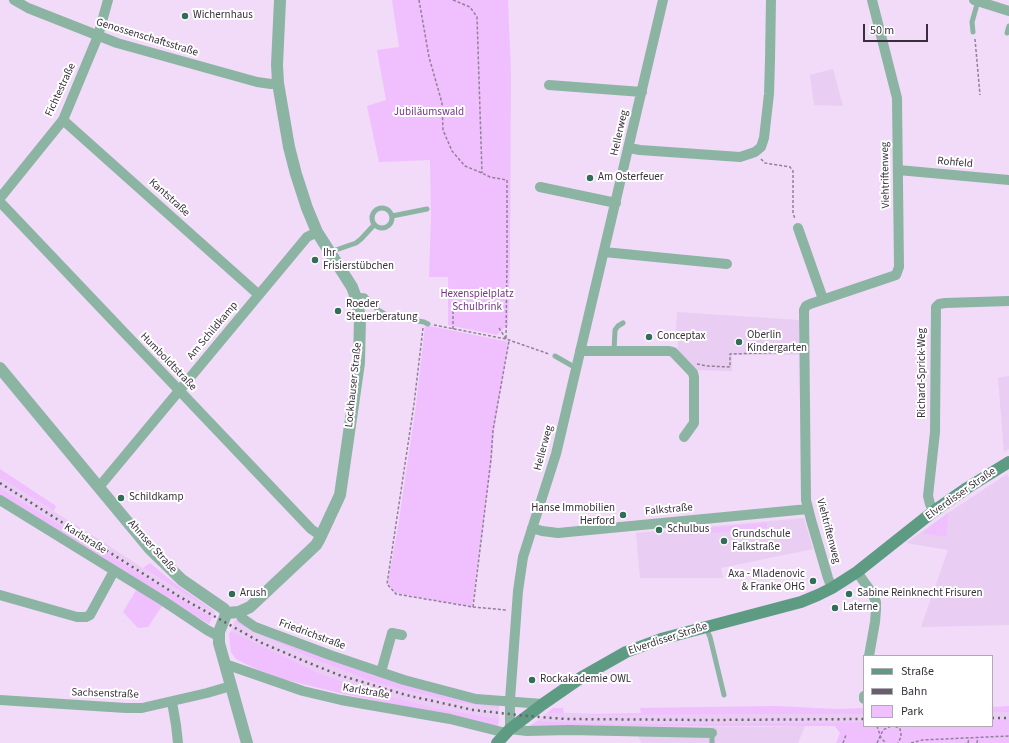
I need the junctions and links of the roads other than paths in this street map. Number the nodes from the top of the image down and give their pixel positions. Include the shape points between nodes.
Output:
1 (14, 0) edge
2 (108, 0) edge
3 (280, 0) edge
4 (664, 0) edge
5 (770, 0) edge
6 (872, 0) edge
7 (976, 1) edge
8 (1009, 11) edge
9 (1009, 26) edge
10 (973, 32) road end
11 (1007, 33) dead end
12 (98, 36) junction
13 (278, 83) junction
14 (549, 85) dead end
15 (642, 92) junction
16 (63, 120) junction
17 (629, 148) junction
18 (898, 170) junction
19 (1009, 180) edge
20 (540, 187) dead end
21 (0, 198) edge
22 (0, 202) edge
23 (616, 203) junction
24 (427, 209) dead end
25 (392, 216) junction
26 (374, 225) junction
27 (798, 228) road end
28 (312, 234) junction
29 (330, 252) junction
30 (604, 252) junction
31 (727, 264) dead end
32 (259, 295) junction
33 (355, 295) junction
34 (823, 299) junction
35 (1009, 301) edge
36 (426, 323) road end
37 (623, 323) dead end
38 (580, 351) junction
39 (614, 351) junction
40 (555, 356) road end
41 (0, 368) edge
42 (576, 368) junction
43 (179, 390) junction
44 (684, 437) dead end
45 (1009, 462) edge
46 (99, 487) junction
47 (0, 500) edge
48 (808, 509) junction
49 (934, 511) junction
50 (532, 528) junction
51 (321, 536) junction
52 (114, 571) junction
53 (857, 572) junction
54 (832, 588) junction
55 (0, 595) edge
56 (239, 612) junction
57 (226, 613) junction
58 (706, 627) junction
59 (402, 635) dead end
60 (218, 636) junction
61 (869, 655) edge
62 (225, 664) junction
63 (381, 672) junction
64 (231, 686) junction
65 (724, 695) dead end
66 (0, 700) edge
67 (510, 700) junction
68 (172, 702) junction
69 (542, 704) junction
70 (508, 731) junction
71 (712, 738) edge
72 (178, 743) edge
73 (247, 743) edge
74 (497, 743) edge

1 - 12 street, Genossenschaftsstraße
2 - 12 street, Fichtestraße
3 - 13 street, Lockhauser Straße
4 - 15 street, Hellerweg
5 - 17 street via 767,116 761,148 740,157
6 - 18 street, Viehtriftenweg via 897,98
7 - 8 street
7 - 10 lane
9 - 11 lane
12 - 13 street, Genossenschaftsstraße via 249,80
12 - 16 street, Fichtestraße
13 - 28 street, Lockhauser Straße via 292,162 307,208
14 - 15 street
15 - 17 street, Hellerweg
16 - 21 street, Fichtestraße
16 - 32 street, Kantstraße
17 - 23 street, Hellerweg
18 - 19 street, Rohfeld
18 - 34 street, Viehtriftenweg via 898,272 893,276
20 - 23 street
22 - 43 street, Humboldtstraße
23 - 30 street, Hellerweg
24 - 25 lane
25 - 26 lane via 391,222 384,228
25 - 26 lane via 380,208 372,215
26 - 29 lane via 356,243
27 - 34 street
28 - 29 street, Lockhauser Straße
28 - 32 street, Am Schildkamp
29 - 33 street, Lockhauser Straße
30 - 31 street
30 - 38 street, Hellerweg
32 - 43 street, Am Schildkamp
33 - 36 lane via 365,296 378,310 388,316
33 - 51 street, Lockhauser Straße via 360,318 359,363 340,495
34 - 48 street, Viehtriftenweg via 806,306 804,310
35 - 49 street, Richard-Sprick-Weg via 945,303 936,307 934,432 928,496
37 - 39 lane via 615,330
38 - 39 street
38 - 42 street, Hellerweg
39 - 44 street via 673,352 693,373 694,423
40 - 42 lane
41 - 46 street, Ahmser Straße
42 - 50 street, Hellerweg via 551,472
43 - 46 street, Am Schildkamp
43 - 51 street, Humboldtstraße via 311,529
45 - 49 main road, Elverdisser Straße via 979,479
46 - 57 street, Ahmser Straße via 165,564
47 - 52 street, Karlstraße
48 - 50 street, Falkstraße via 558,533
48 - 54 street, Viehtriftenweg
49 - 53 main road, Elverdisser Straße
50 - 67 street, Hellerweg via 520,574
51 - 56 street, Lockhauser Straße via 316,545 254,603
52 - 55 street via 90,615 86,617
52 - 60 street, Karlstraße
53 - 54 main road, Elverdisser Straße
53 - 61 street via 876,602
54 - 58 main road, Elverdisser Straße via 801,602
56 - 57 street, Lockhauser Straße
56 - 63 street, Friedrichstraße via 242,618 255,627
57 - 60 street
58 - 65 lane
58 - 69 main road, Elverdisser Straße via 626,652
59 - 63 street via 392,633
60 - 62 street
62 - 64 street
62 - 70 street, Karlstraße via 302,691 340,700
63 - 67 street, Friedrichstraße via 476,699
64 - 68 street, Sachsenstraße
64 - 73 street
66 - 68 street, Sachsenstraße via 126,708 142,708
67 - 69 street
67 - 70 street, Hellerweg
68 - 72 street
69 - 70 main road, Elverdisser Straße
70 - 71 street, Karlstraße via 569,730
70 - 74 main road, Elverdisser Straße

